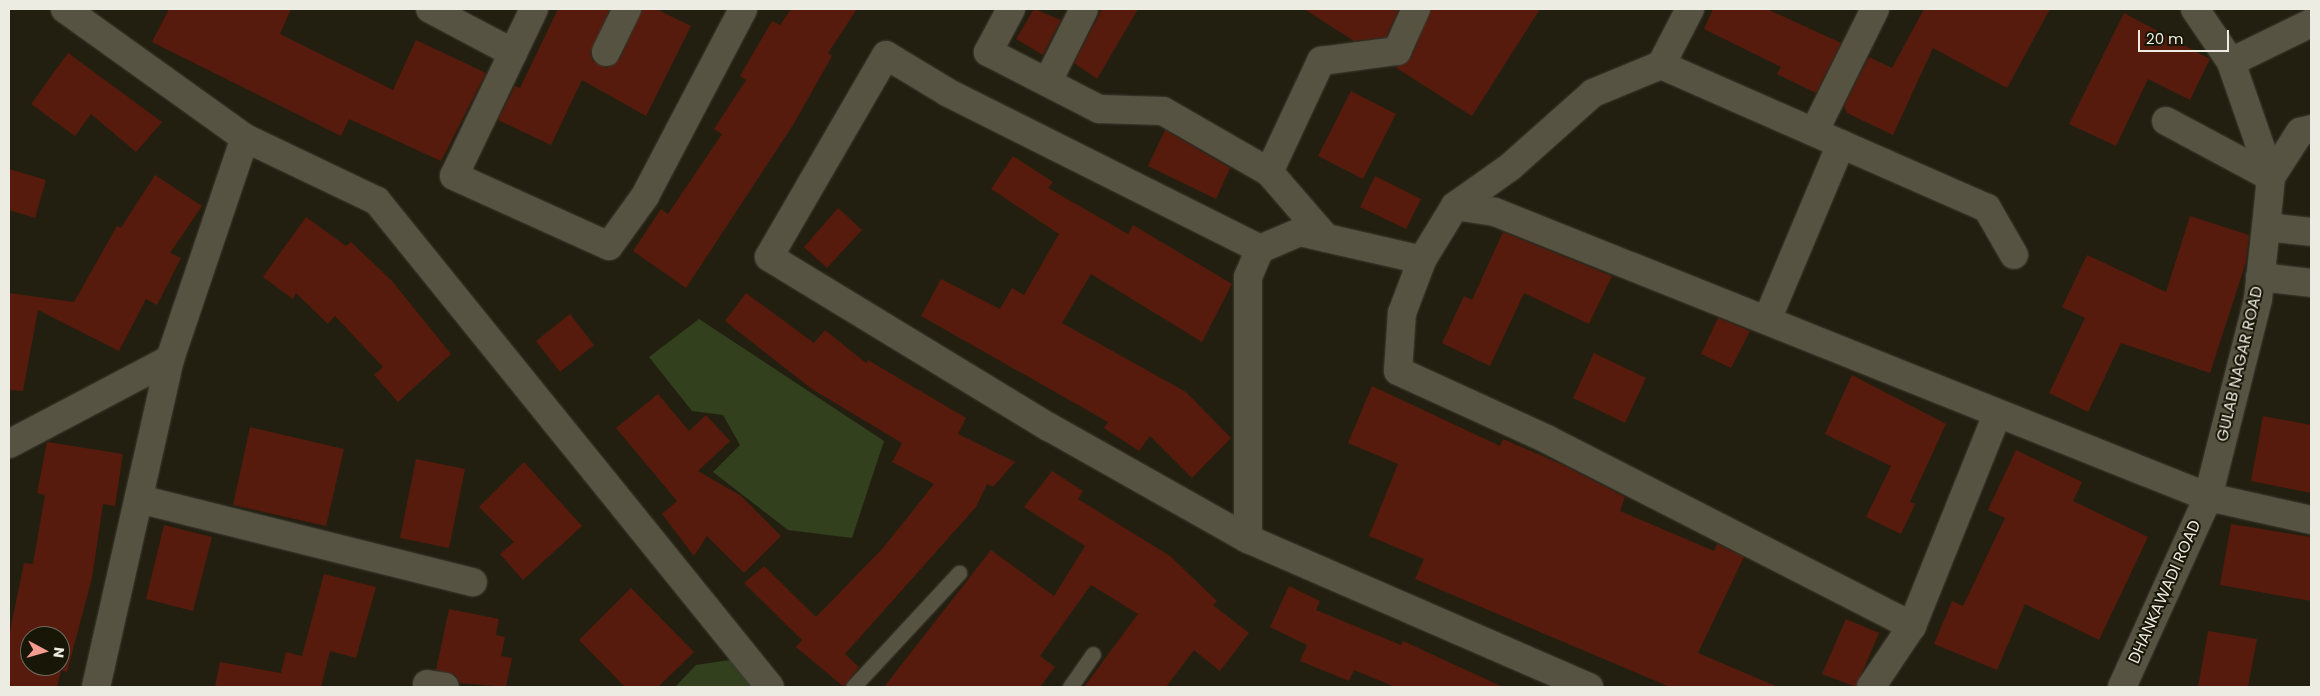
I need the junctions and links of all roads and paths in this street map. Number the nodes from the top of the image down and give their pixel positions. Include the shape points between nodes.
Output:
1 (65, 9) edge
2 (430, 9) edge
3 (534, 9) edge
4 (626, 9) edge
5 (743, 9) edge
6 (1011, 9) edge
7 (1084, 9) edge
8 (1416, 9) edge
9 (1690, 9) edge
10 (1875, 9) edge
11 (2195, 9) edge
12 (95, 17) edge
13 (2311, 22) edge
14 (606, 52) dead end
15 (513, 53) junction
16 (2231, 62) junction
17 (1662, 64) junction
18 (1048, 81) junction
19 (2166, 121) dead end
20 (2311, 128) edge
21 (1814, 132) junction
22 (245, 138) junction
23 (1841, 144) junction
24 (1269, 172) junction
25 (2271, 177) junction
26 (1456, 206) junction
27 (2266, 228) junction
28 (2311, 232) edge
29 (1326, 238) junction
30 (1260, 249) junction
31 (2014, 255) dead end
32 (1422, 260) junction
33 (2260, 277) junction
34 (2311, 284) edge
35 (1767, 320) junction
36 (170, 359) junction
37 (1997, 415) junction
38 (9, 444) edge
39 (2208, 497) junction
40 (138, 499) junction
41 (2311, 520) edge
42 (1248, 539) junction
43 (959, 574) dead end
44 (473, 582) dead end
45 (1912, 626) junction
46 (1093, 654) dead end
47 (96, 687) edge
48 (770, 687) edge
49 (853, 687) edge
50 (1070, 687) edge
51 (1589, 687) edge
52 (1871, 687) edge
53 (2122, 687) edge

1 - 12 street
2 - 15 street
3 - 15 street
4 - 14 street
5 - 15 street via 646,196 609,246 454,176
6 - 18 street via 988,52
7 - 18 street
8 - 24 street via 1397,51 1321,61
9 - 17 street
10 - 21 street
11 - 16 street, GULAB NAGAR ROAD
12 - 22 street
13 - 16 street
16 - 25 street, GULAB NAGAR ROAD
17 - 21 street
17 - 26 street via 1593,93 1510,167
18 - 24 street via 1099,109 1163,111
19 - 25 street
20 - 25 street via 2300,132
21 - 23 street
22 - 36 street
22 - 48 street via 377,201
23 - 31 street via 1987,208
23 - 35 street
24 - 29 street
25 - 27 street, GULAB NAGAR ROAD
26 - 32 street
26 - 35 street via 1495,212
27 - 28 street
27 - 33 street, GULAB NAGAR ROAD
29 - 30 street via 1300,232
29 - 32 street
30 - 42 street via 1248,277
30 - 42 street via 947,92 886,56 769,257 1049,427
32 - 45 street via 1402,313 1398,371 1549,440
33 - 34 street
33 - 39 street, GULAB NAGAR ROAD
35 - 37 street
36 - 38 street
36 - 40 street
37 - 39 street
37 - 45 street
39 - 41 street
39 - 53 street, DHANKAWADI ROAD
40 - 44 street
40 - 47 street
42 - 51 street
43 - 49 lane
45 - 52 street
46 - 50 lane

